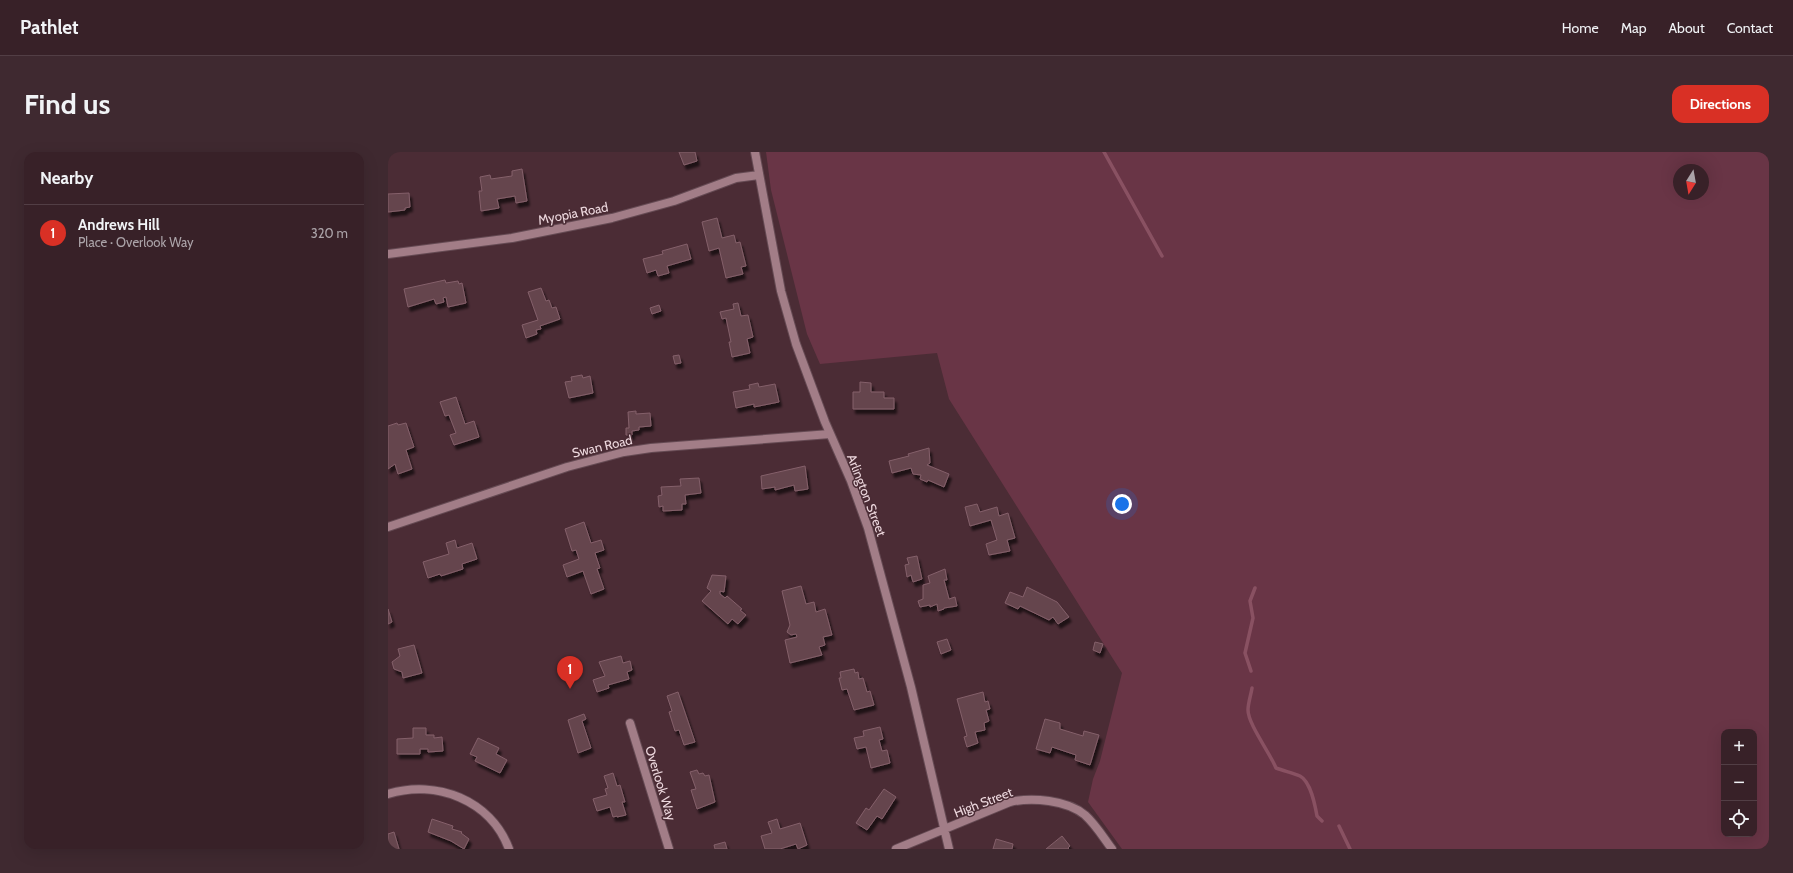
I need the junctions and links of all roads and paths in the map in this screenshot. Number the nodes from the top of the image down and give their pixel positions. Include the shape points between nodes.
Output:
1 (755, 152) edge
2 (759, 175) junction
3 (388, 254) edge
4 (830, 434) junction
5 (388, 527) edge
6 (630, 723) dead end
7 (388, 794) edge
8 (945, 830) junction
9 (510, 849) edge
10 (669, 849) edge
11 (896, 849) edge
12 (949, 849) edge
13 (1112, 849) edge

1 - 2 street, Arlington Street
2 - 3 street, Myopia Road via 736,178 674,201 612,218 512,238
2 - 4 street, Arlington Street via 781,291 796,344
4 - 5 street, Swan Road via 624,452 567,466
4 - 8 street, Arlington Street via 851,481 879,565
6 - 10 street, Overlook Way
7 - 9 street via 404,790 429,789 465,800 495,823
8 - 11 street, High Street
8 - 12 street, Arlington Street
8 - 13 street, High Street via 1010,802 1023,799 1069,806 1084,814

